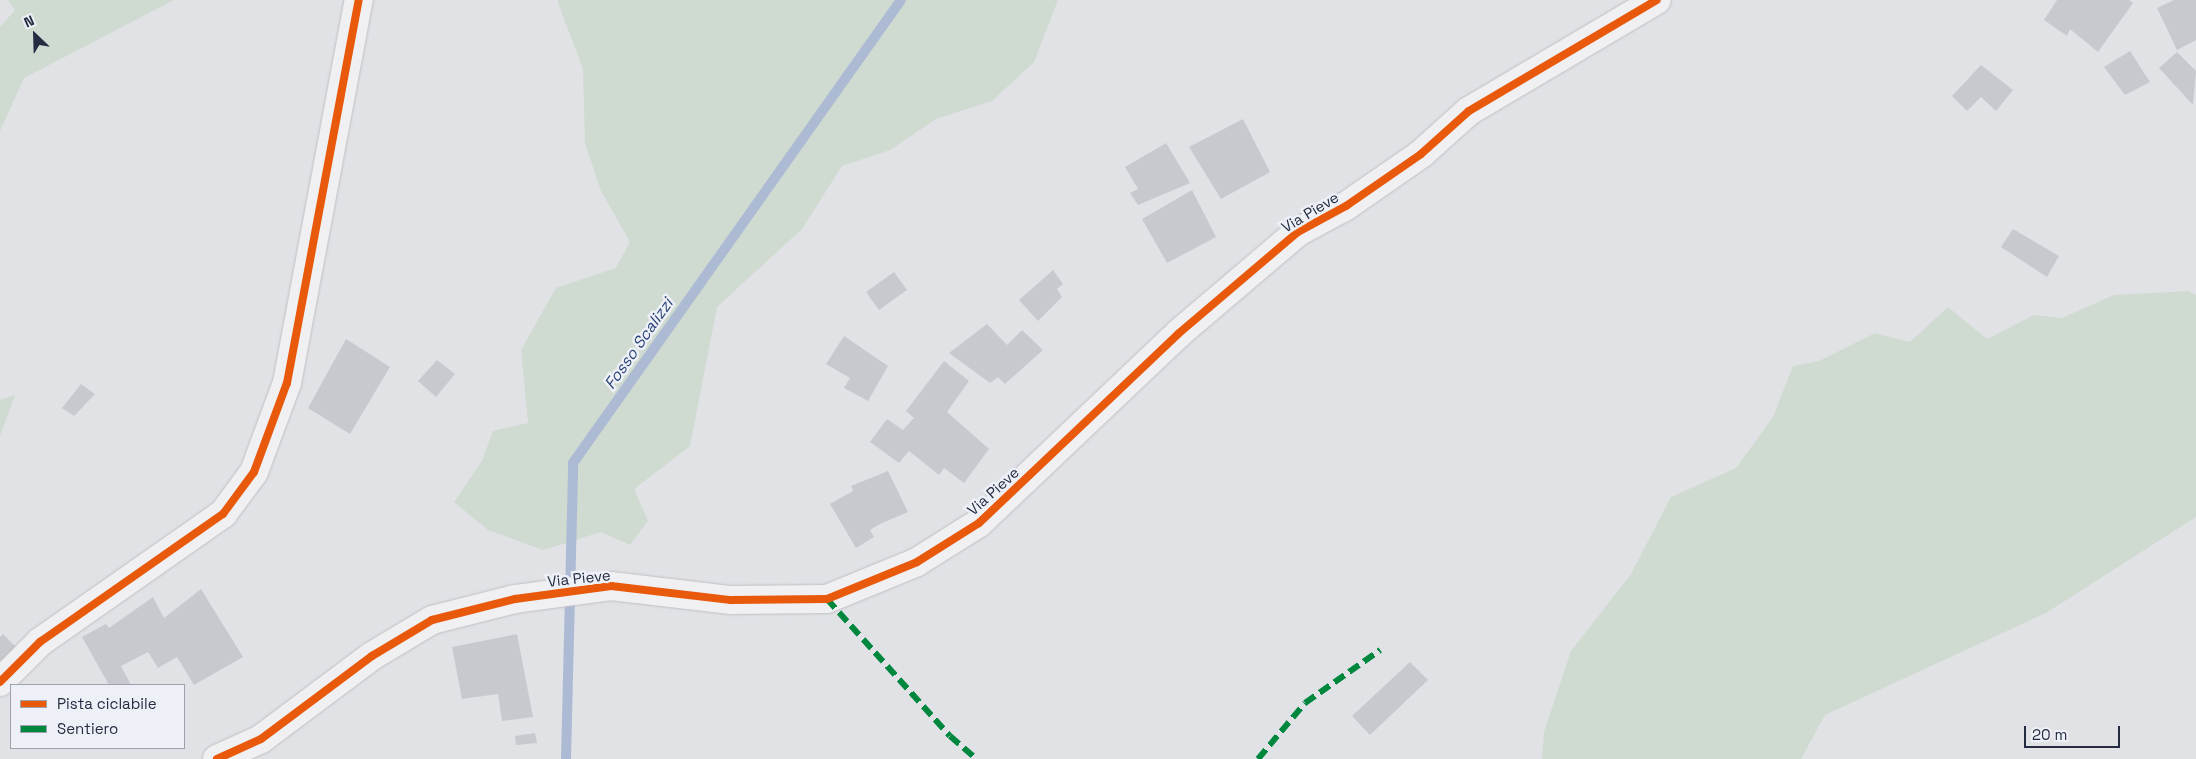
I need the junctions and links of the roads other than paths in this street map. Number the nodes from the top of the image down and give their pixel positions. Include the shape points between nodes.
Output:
1 (359, 0) edge
2 (1657, 0) edge
3 (0, 682) edge
4 (217, 759) edge

1 - 3 street via 287,383 254,472 223,514 40,642
2 - 4 street, Via Pieve via 1469,111 1414,159 1346,206 1298,232 1178,334 980,523 917,562 827,599 730,600 611,586 515,599 432,620 372,656 261,739

